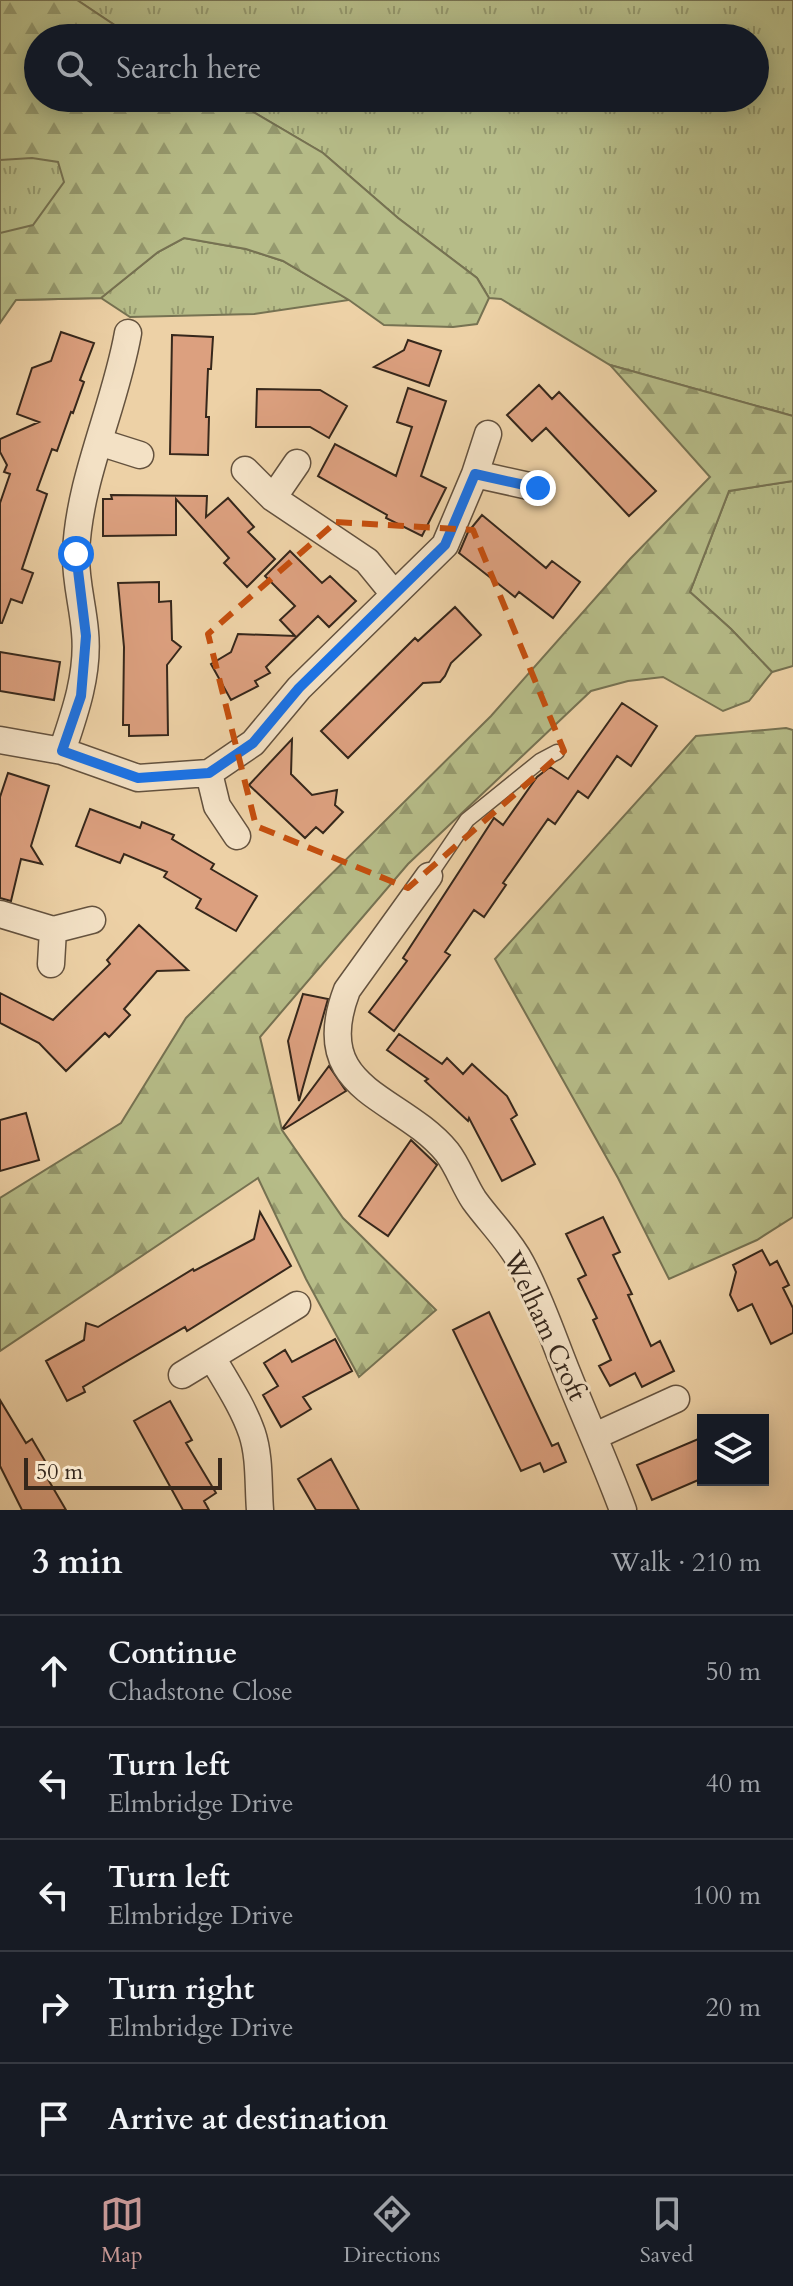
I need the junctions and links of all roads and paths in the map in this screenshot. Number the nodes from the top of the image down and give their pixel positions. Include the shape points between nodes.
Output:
1 (128, 333) dead end
2 (488, 434) dead end
3 (99, 442) junction
4 (140, 455) dead end
5 (297, 463) dead end
6 (245, 470) dead end
7 (475, 474) junction
8 (538, 488) dead end
9 (273, 498) junction
10 (394, 594) junction
11 (0, 740) edge
12 (62, 751) junction
13 (557, 752) dead end
14 (209, 773) junction
15 (237, 836) dead end
16 (429, 876) joint
17 (0, 914) edge
18 (92, 920) dead end
19 (53, 930) junction
20 (51, 964) dead end
21 (297, 1305) dead end
22 (213, 1359) junction
23 (182, 1375) dead end
24 (676, 1399) dead end
25 (595, 1436) junction
26 (260, 1510) edge
27 (623, 1510) edge

1 - 3 street
2 - 7 street
3 - 4 street
3 - 12 street via 76,554 86,636 81,696
5 - 9 street
6 - 9 street
7 - 8 street
7 - 10 street via 445,545
9 - 10 street via 367,561
10 - 14 street via 299,688 253,743
11 - 12 street
12 - 14 street via 138,778
13 - 16 lane via 467,820
14 - 15 street via 217,806
16 - 25 street, Welham Croft via 347,990 340,1021 342,1059 357,1084 449,1154 472,1197 520,1260
17 - 19 street
18 - 19 street
19 - 20 street
21 - 22 street
22 - 23 street
22 - 26 street via 252,1434
24 - 25 street
25 - 27 street, Welham Croft

